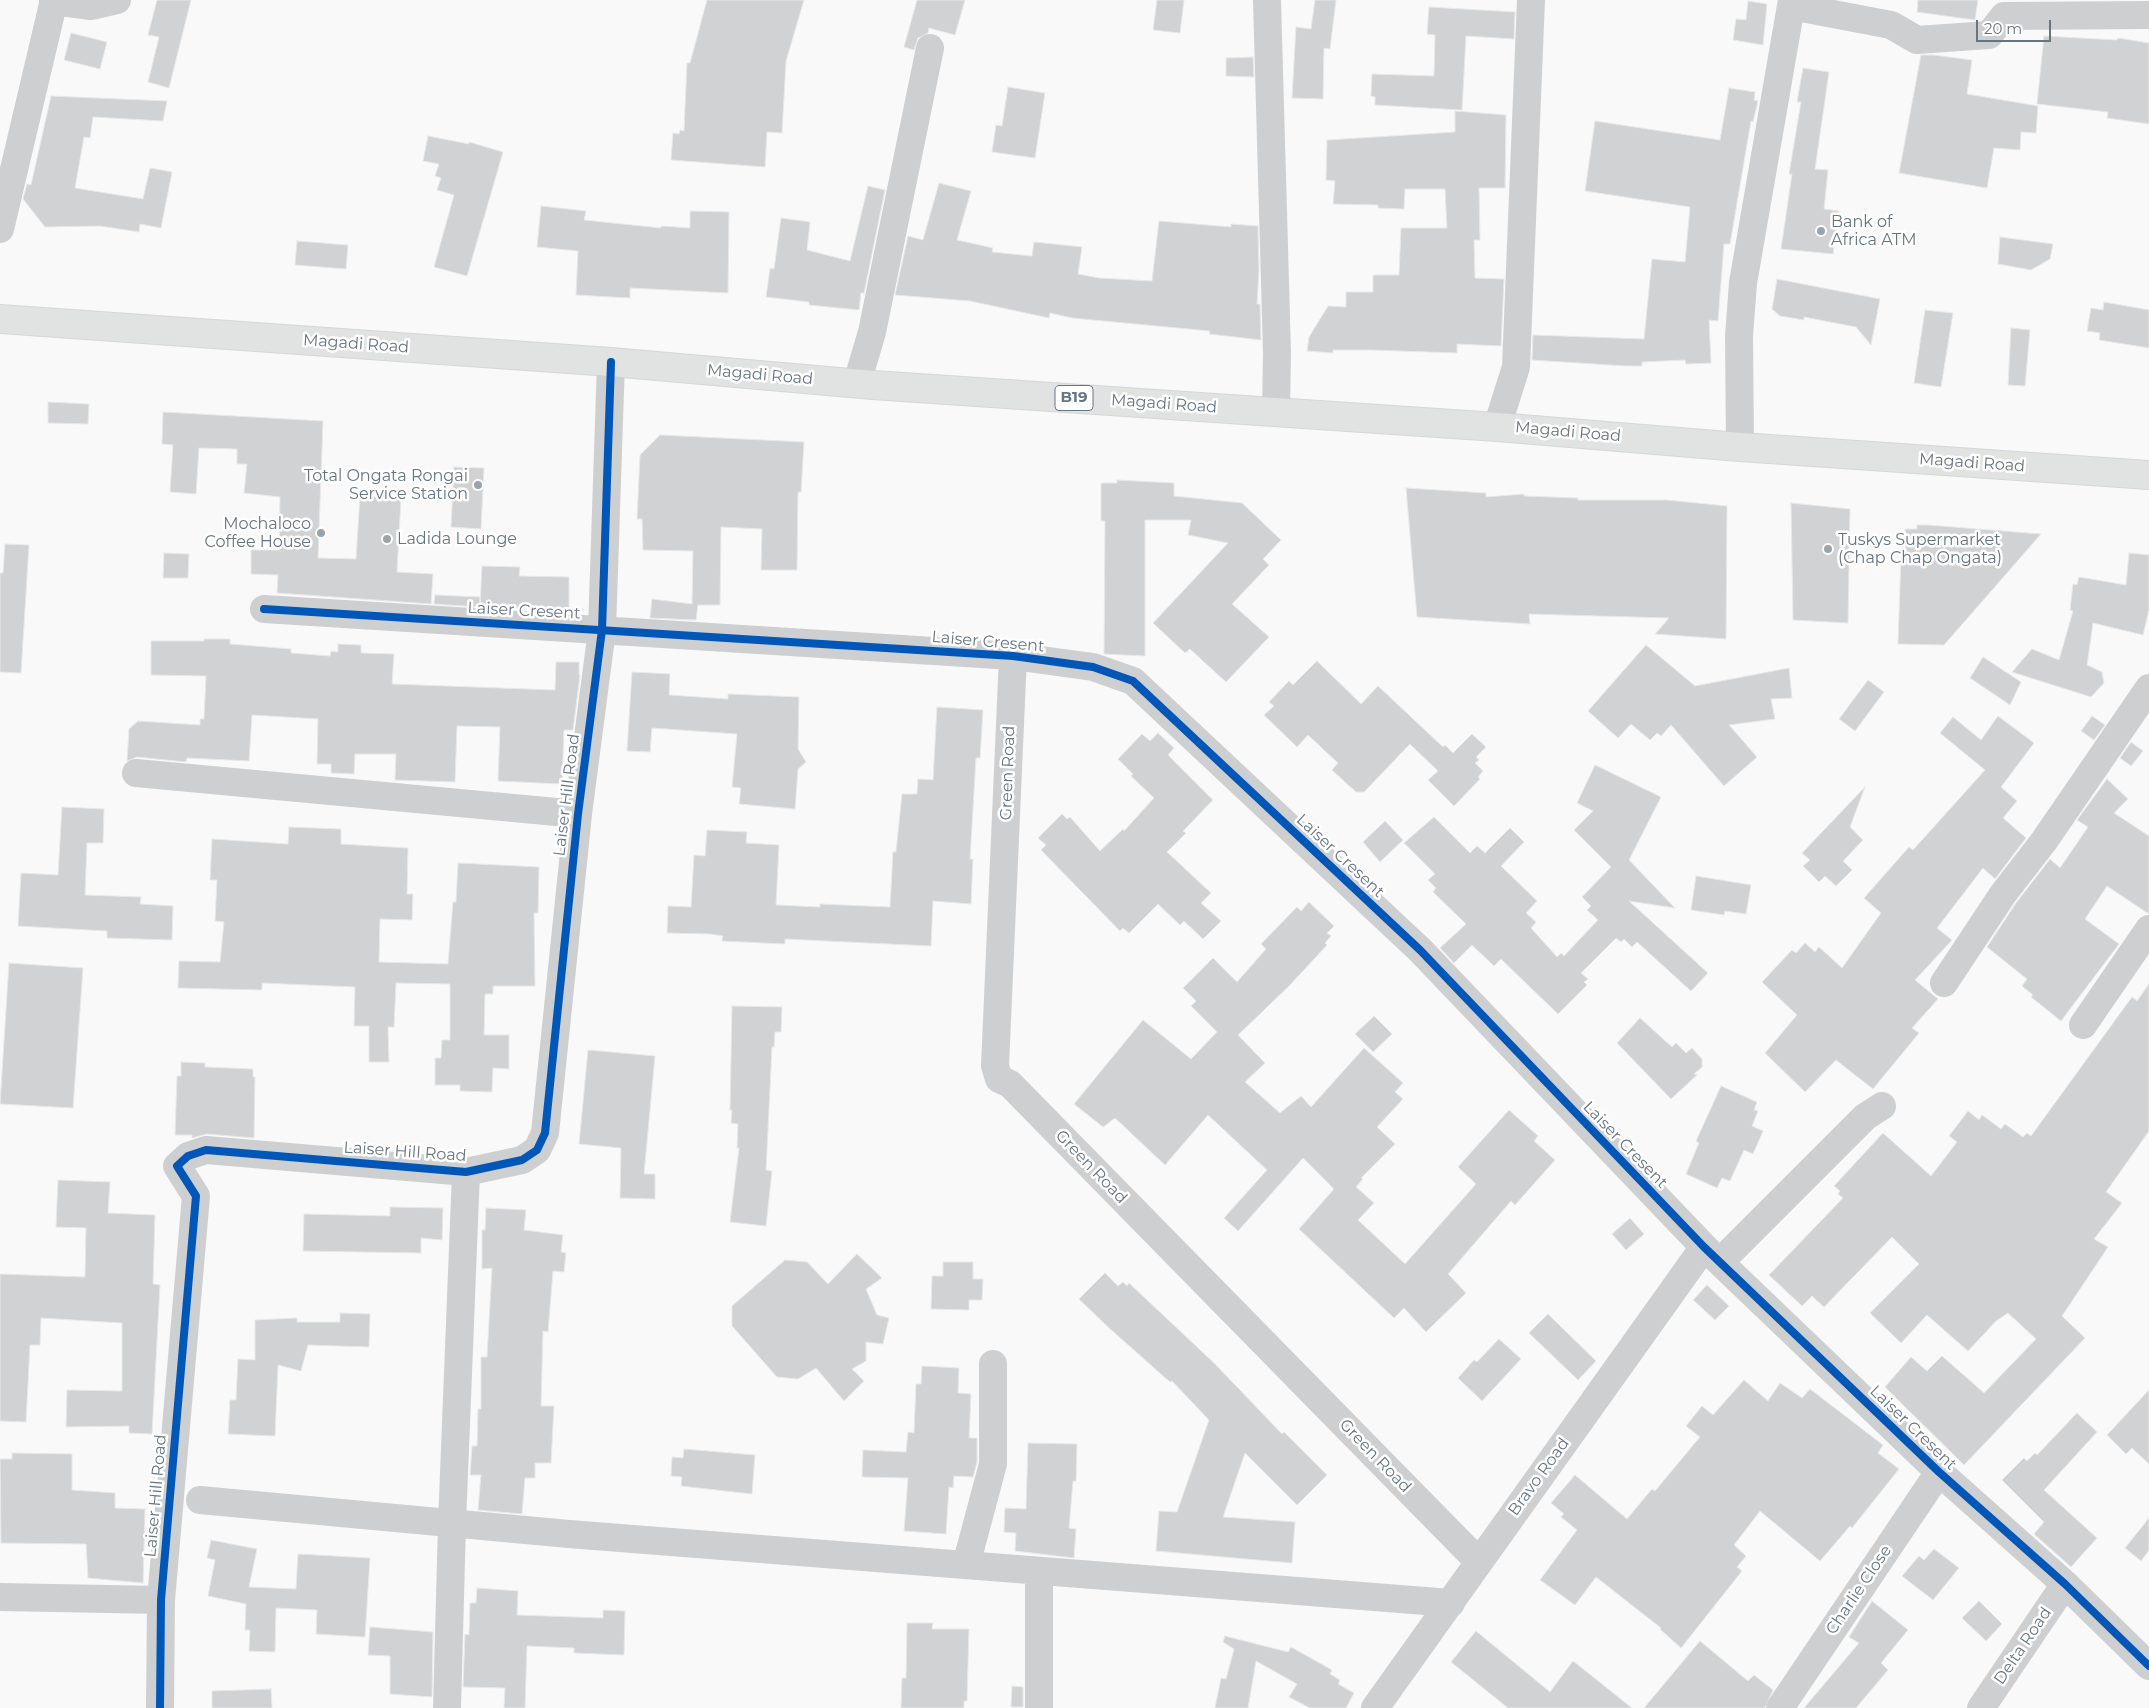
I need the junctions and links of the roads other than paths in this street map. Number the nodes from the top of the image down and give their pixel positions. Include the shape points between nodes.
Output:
1 (54, 0) edge
2 (117, 0) edge
3 (1267, 0) edge
4 (1531, 0) edge
5 (1792, 3) edge
6 (2149, 15) edge
7 (930, 48) dead end
8 (0, 229) edge
9 (0, 319) edge
10 (611, 362) junction
11 (857, 383) junction
12 (1276, 411) junction
13 (1497, 427) junction
14 (1740, 447) junction
15 (2149, 475) edge
16 (264, 610) dead end
17 (602, 630) junction
18 (1013, 656) junction
19 (2149, 688) edge
20 (136, 773) dead end
21 (578, 814) junction
22 (2149, 930) edge
23 (1944, 983) dead end
24 (2083, 1025) dead end
25 (1882, 1106) dead end
26 (466, 1172) junction
27 (1712, 1255) junction
28 (993, 1364) dead end
29 (1939, 1472) junction
30 (200, 1500) dead end
31 (452, 1524) junction
32 (1478, 1562) junction
33 (966, 1565) junction
34 (1039, 1571) junction
35 (2065, 1584) junction
36 (0, 1597) edge
37 (161, 1600) junction
38 (1451, 1603) junction
39 (2149, 1666) edge
40 (160, 1708) edge
41 (447, 1708) edge
42 (1039, 1708) edge
43 (1375, 1708) edge
44 (1780, 1708) edge
45 (1981, 1708) edge

1 - 2 street via 91,6
1 - 8 street
3 - 12 street
4 - 13 street via 1516,367
5 - 6 street via 1891,25 1917,40 1989,35 2004,16
5 - 14 street via 1743,284 1739,336
7 - 11 street via 872,332
9 - 10 highway, Magadi Road / B19
10 - 11 highway, Magadi Road / B19
10 - 17 street, Laiser Hill Road
11 - 12 highway, Magadi Road / B19
12 - 13 highway, Magadi Road / B19
13 - 14 highway, Magadi Road / B19
14 - 15 highway, Magadi Road / B19
16 - 17 street, Laiser Cresent
17 - 18 street, Laiser Cresent
17 - 21 street, Laiser Hill Road
18 - 27 street, Laiser Cresent via 1093,667 1133,681 1420,950
18 - 32 street, Green Road via 995,1066 999,1079 1010,1084
19 - 23 street
20 - 21 street
21 - 26 street, Laiser Hill Road via 545,1132 537,1150 522,1160
22 - 24 street
25 - 27 street, Bravo Road via 1865,1117
26 - 31 street
26 - 37 street, Laiser Hill Road via 206,1150 188,1156 177,1166 196,1196
27 - 29 street, Laiser Cresent
27 - 32 street, Bravo Road
28 - 33 street via 993,1464
29 - 35 street, Laiser Cresent
29 - 44 street, Charlie Close
30 - 31 street
31 - 33 street
31 - 41 street
32 - 38 street, Bravo Road
33 - 34 street
34 - 38 street
34 - 42 street
35 - 39 street, Laiser Cresent
35 - 45 street, Delta Road
36 - 37 street
37 - 40 street, Laiser Hill Road
38 - 43 street, Bravo Road

